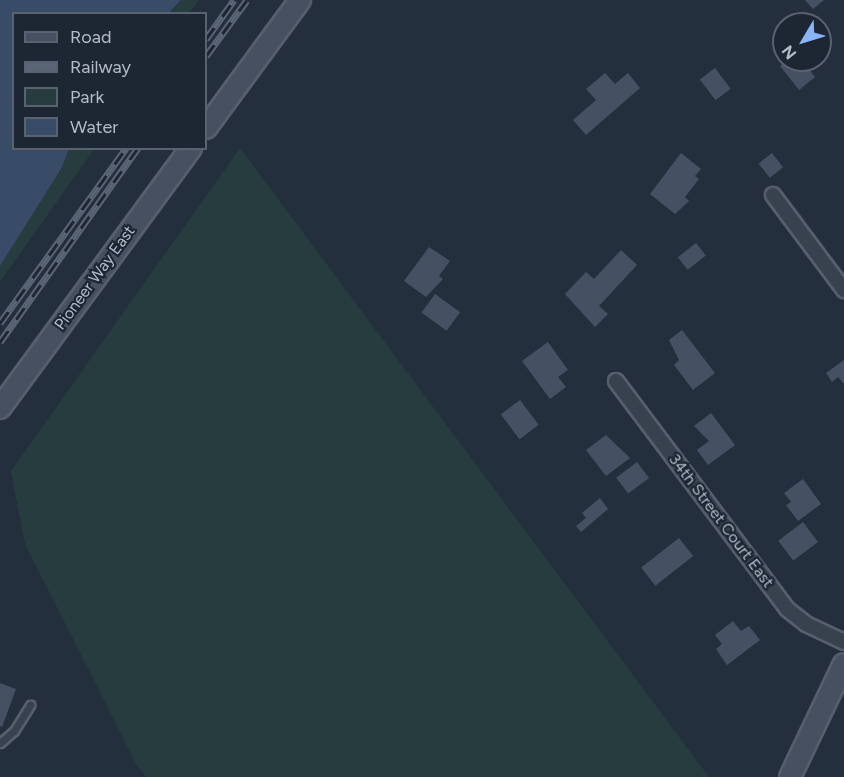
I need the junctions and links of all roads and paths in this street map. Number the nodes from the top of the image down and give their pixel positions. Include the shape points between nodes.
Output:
1 (300, 0) edge
2 (207, 127) edge
3 (190, 150) edge
4 (773, 195) dead end
5 (844, 290) edge
6 (616, 381) dead end
7 (0, 408) edge
8 (844, 642) edge
9 (844, 664) edge
10 (30, 705) dead end
11 (0, 743) edge
12 (790, 777) edge

1 - 2 main road
3 - 7 main road, Pioneer Way East
4 - 5 street
6 - 8 street, 34th Street Court East via 787,609 806,624
9 - 12 main road
10 - 11 lane

